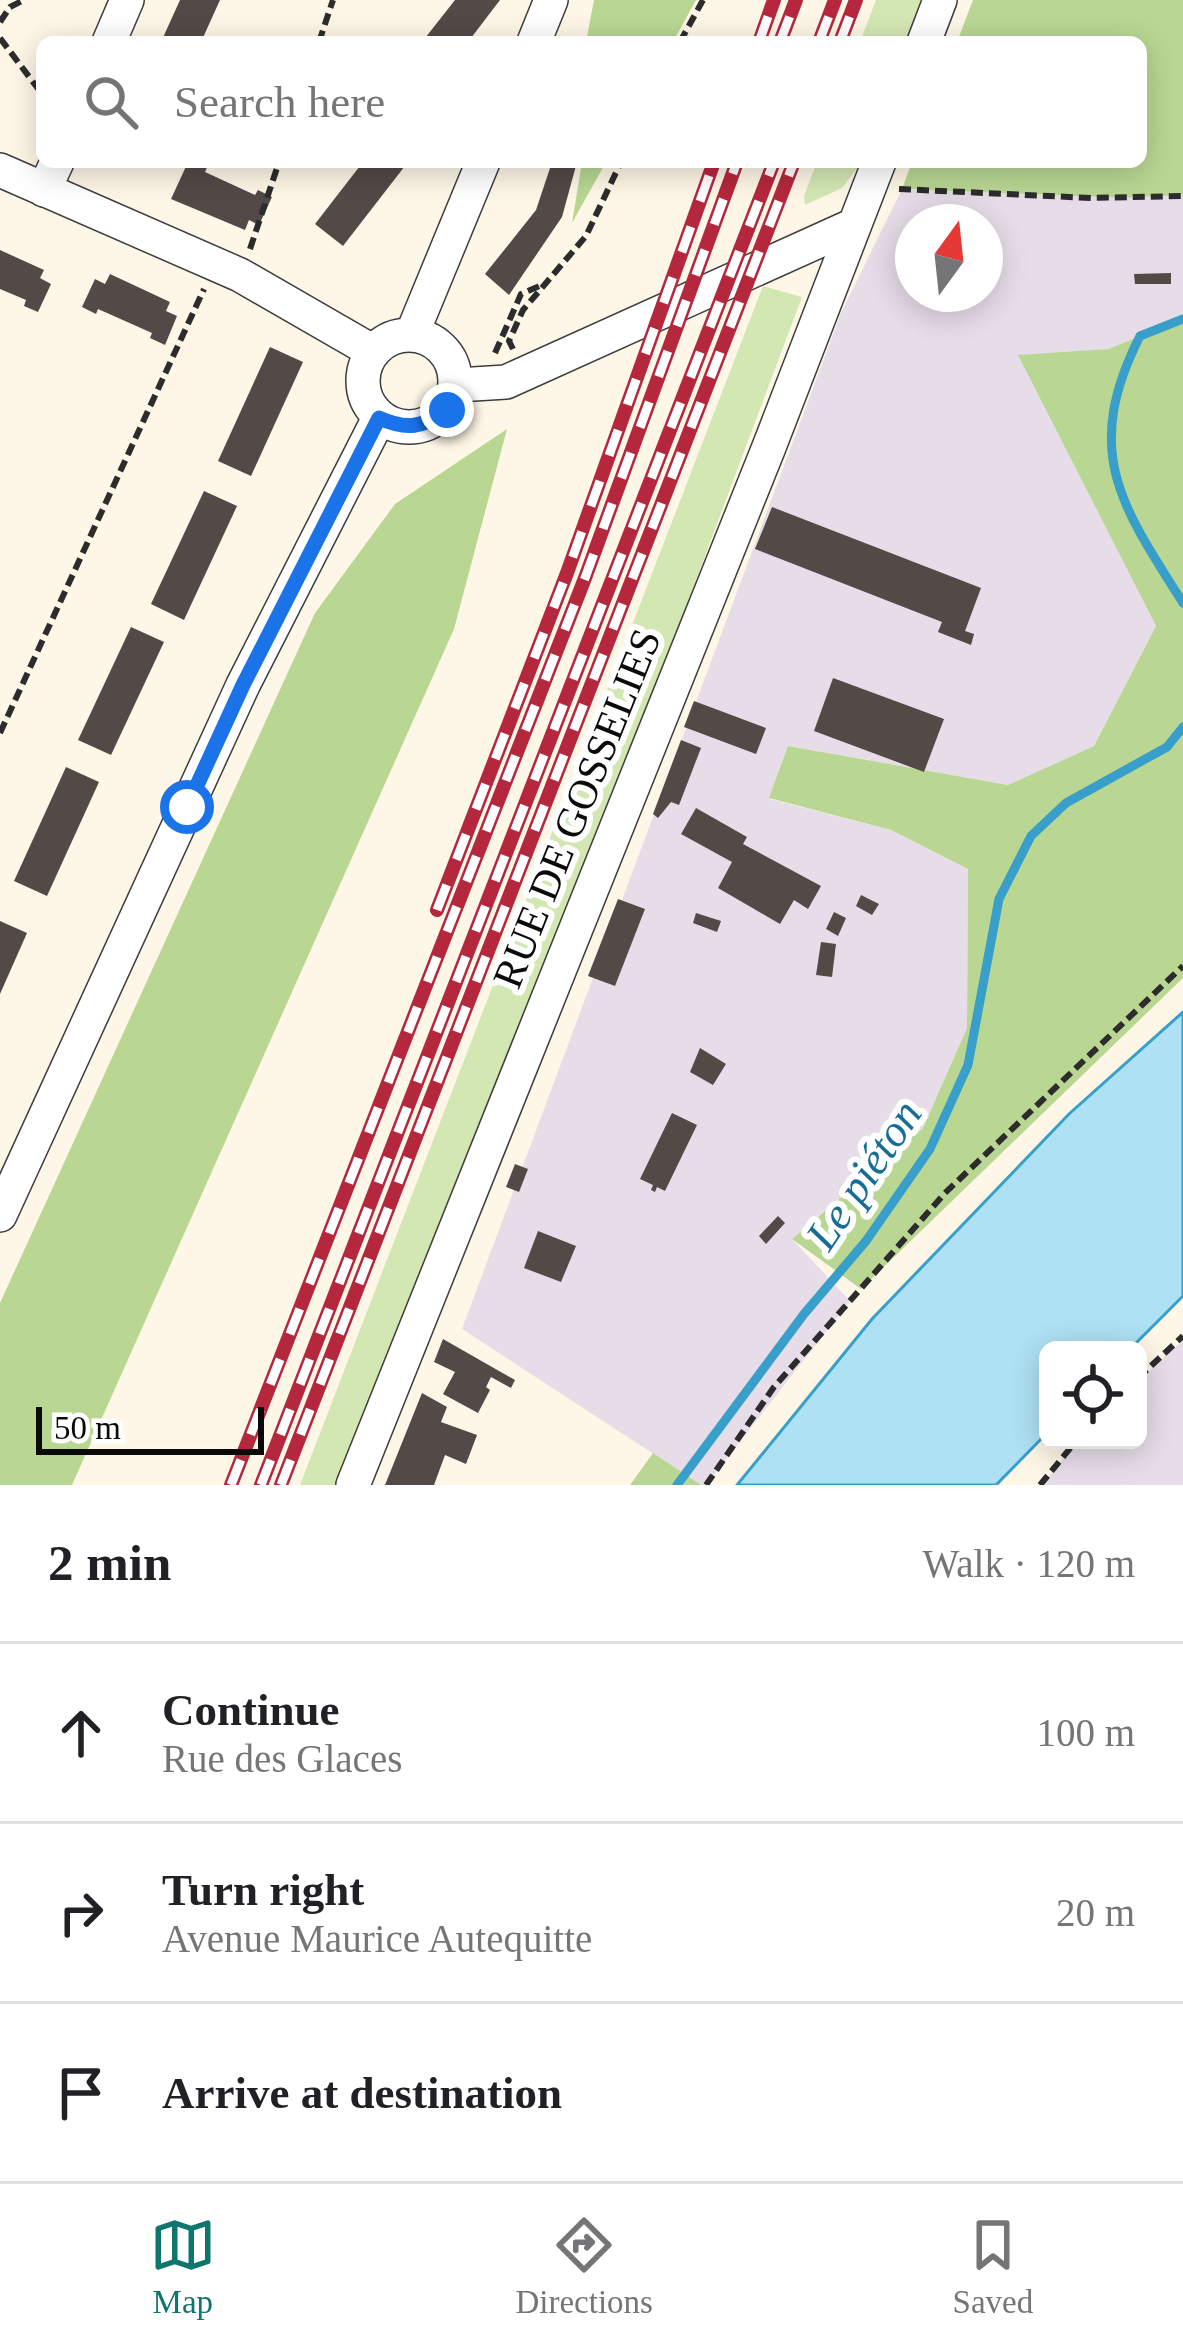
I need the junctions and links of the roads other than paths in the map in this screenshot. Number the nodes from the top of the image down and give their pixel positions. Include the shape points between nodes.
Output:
1 (128, 0) edge
2 (551, 0) edge
3 (940, 0) edge
4 (112, 36) edge
5 (536, 36) edge
6 (927, 36) edge
7 (481, 168) edge
8 (0, 170) edge
9 (874, 174) edge
10 (51, 176) edge
11 (854, 225) junction
12 (412, 334) junction
13 (372, 351) junction
14 (457, 385) junction
15 (379, 418) junction
16 (0, 1214) edge
17 (352, 1485) edge

1 - 4 street
2 - 5 street
3 - 6 street
7 - 12 street
8 - 10 street
9 - 11 street, RUE DE GOSSELIES
10 - 13 street
11 - 14 street
11 - 17 street, RUE DE GOSSELIES
12 - 13 street
12 - 14 street via 436,342 453,362
13 - 15 street via 362,372 366,401
14 - 15 street via 447,410 428,424 400,428
15 - 16 street via 243,685

